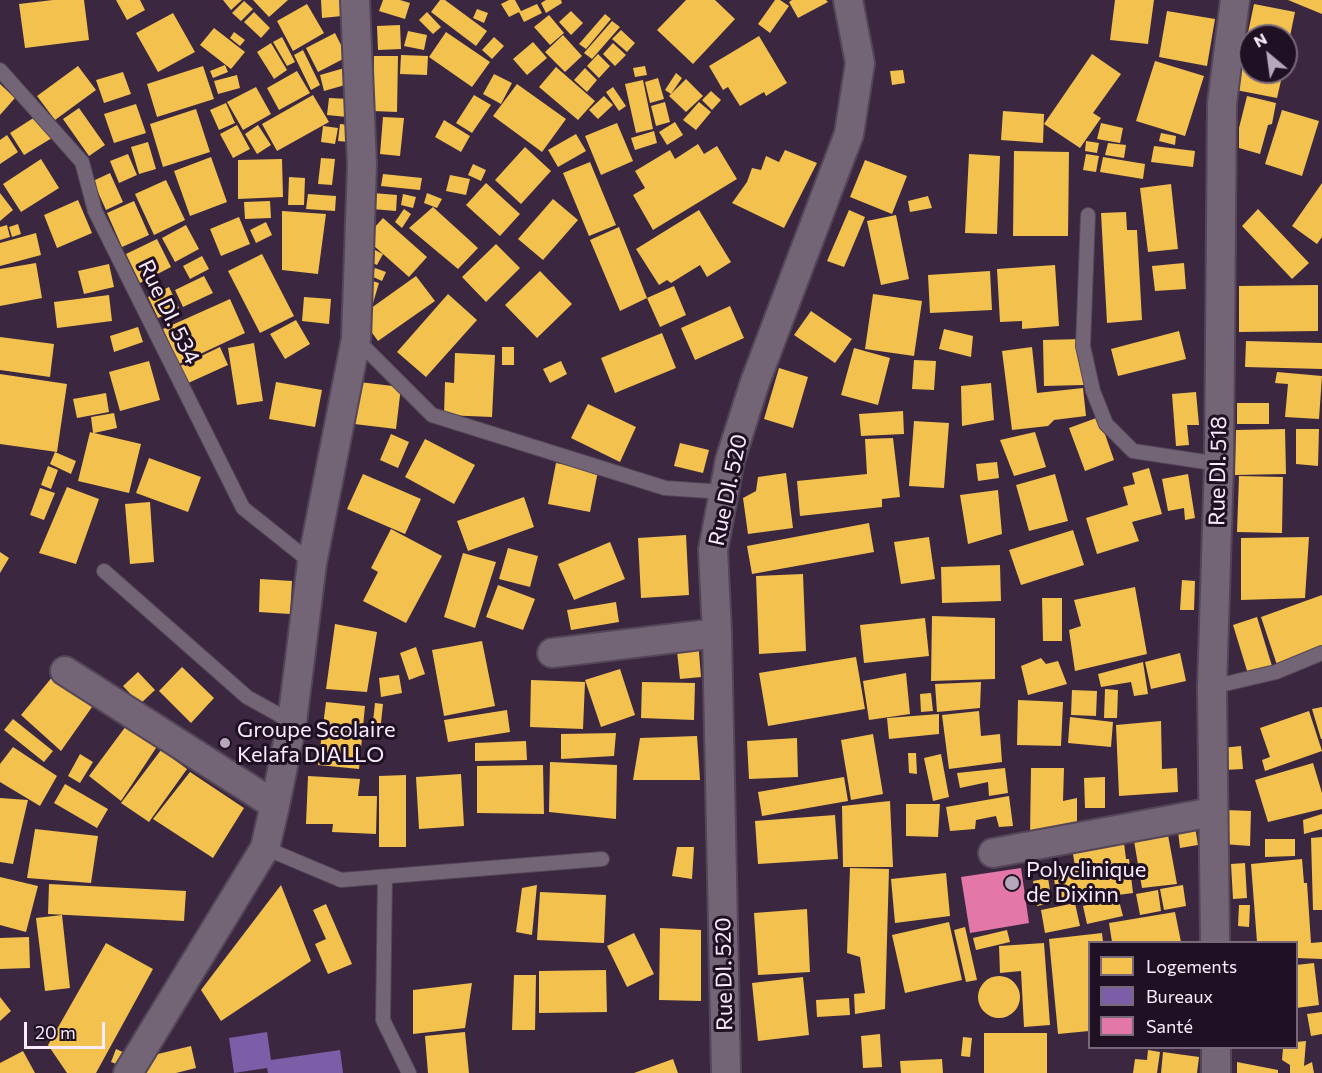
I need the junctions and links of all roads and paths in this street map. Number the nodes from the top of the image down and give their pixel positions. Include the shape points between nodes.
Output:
1 (355, 0) edge
2 (848, 0) edge
3 (1235, 0) edge
4 (0, 70) edge
5 (1088, 215) dead end
6 (356, 339) junction
7 (1219, 464) junction
8 (724, 492) junction
9 (312, 563) junction
10 (104, 571) dead end
11 (717, 633) junction
12 (552, 653) dead end
13 (1322, 653) edge
14 (65, 671) dead end
15 (1212, 687) junction
16 (292, 722) junction
17 (275, 805) junction
18 (1213, 812) junction
19 (265, 848) junction
20 (993, 853) dead end
21 (602, 859) dead end
22 (385, 876) junction
23 (1215, 941) edge
24 (1215, 1049) edge
25 (128, 1073) edge
26 (409, 1073) edge
27 (726, 1073) edge
28 (1216, 1073) edge

1 - 6 street via 362,165
2 - 8 street, Rue DI. 520 via 860,63 849,134 755,382
3 - 7 street, Rue DI. 518 via 1222,103
4 - 9 lane, Rue DI. 534 via 82,162 95,211 243,508
5 - 7 lane via 1083,346 1093,391 1106,424 1133,451
6 - 8 lane via 432,415 665,488
6 - 9 street
7 - 15 street, Rue DI. 518
8 - 11 street, Rue DI. 520 via 713,550
9 - 16 street
10 - 16 lane via 247,697
11 - 12 street
11 - 27 street, Rue DI. 520
13 - 15 lane via 1276,672
14 - 17 street
15 - 18 street, Rue DI. 518
16 - 17 street
17 - 19 street
18 - 20 street
18 - 23 street, Rue DI. 518
19 - 22 lane via 341,880
19 - 25 street
21 - 22 lane
22 - 26 lane via 383,1020
24 - 28 street

